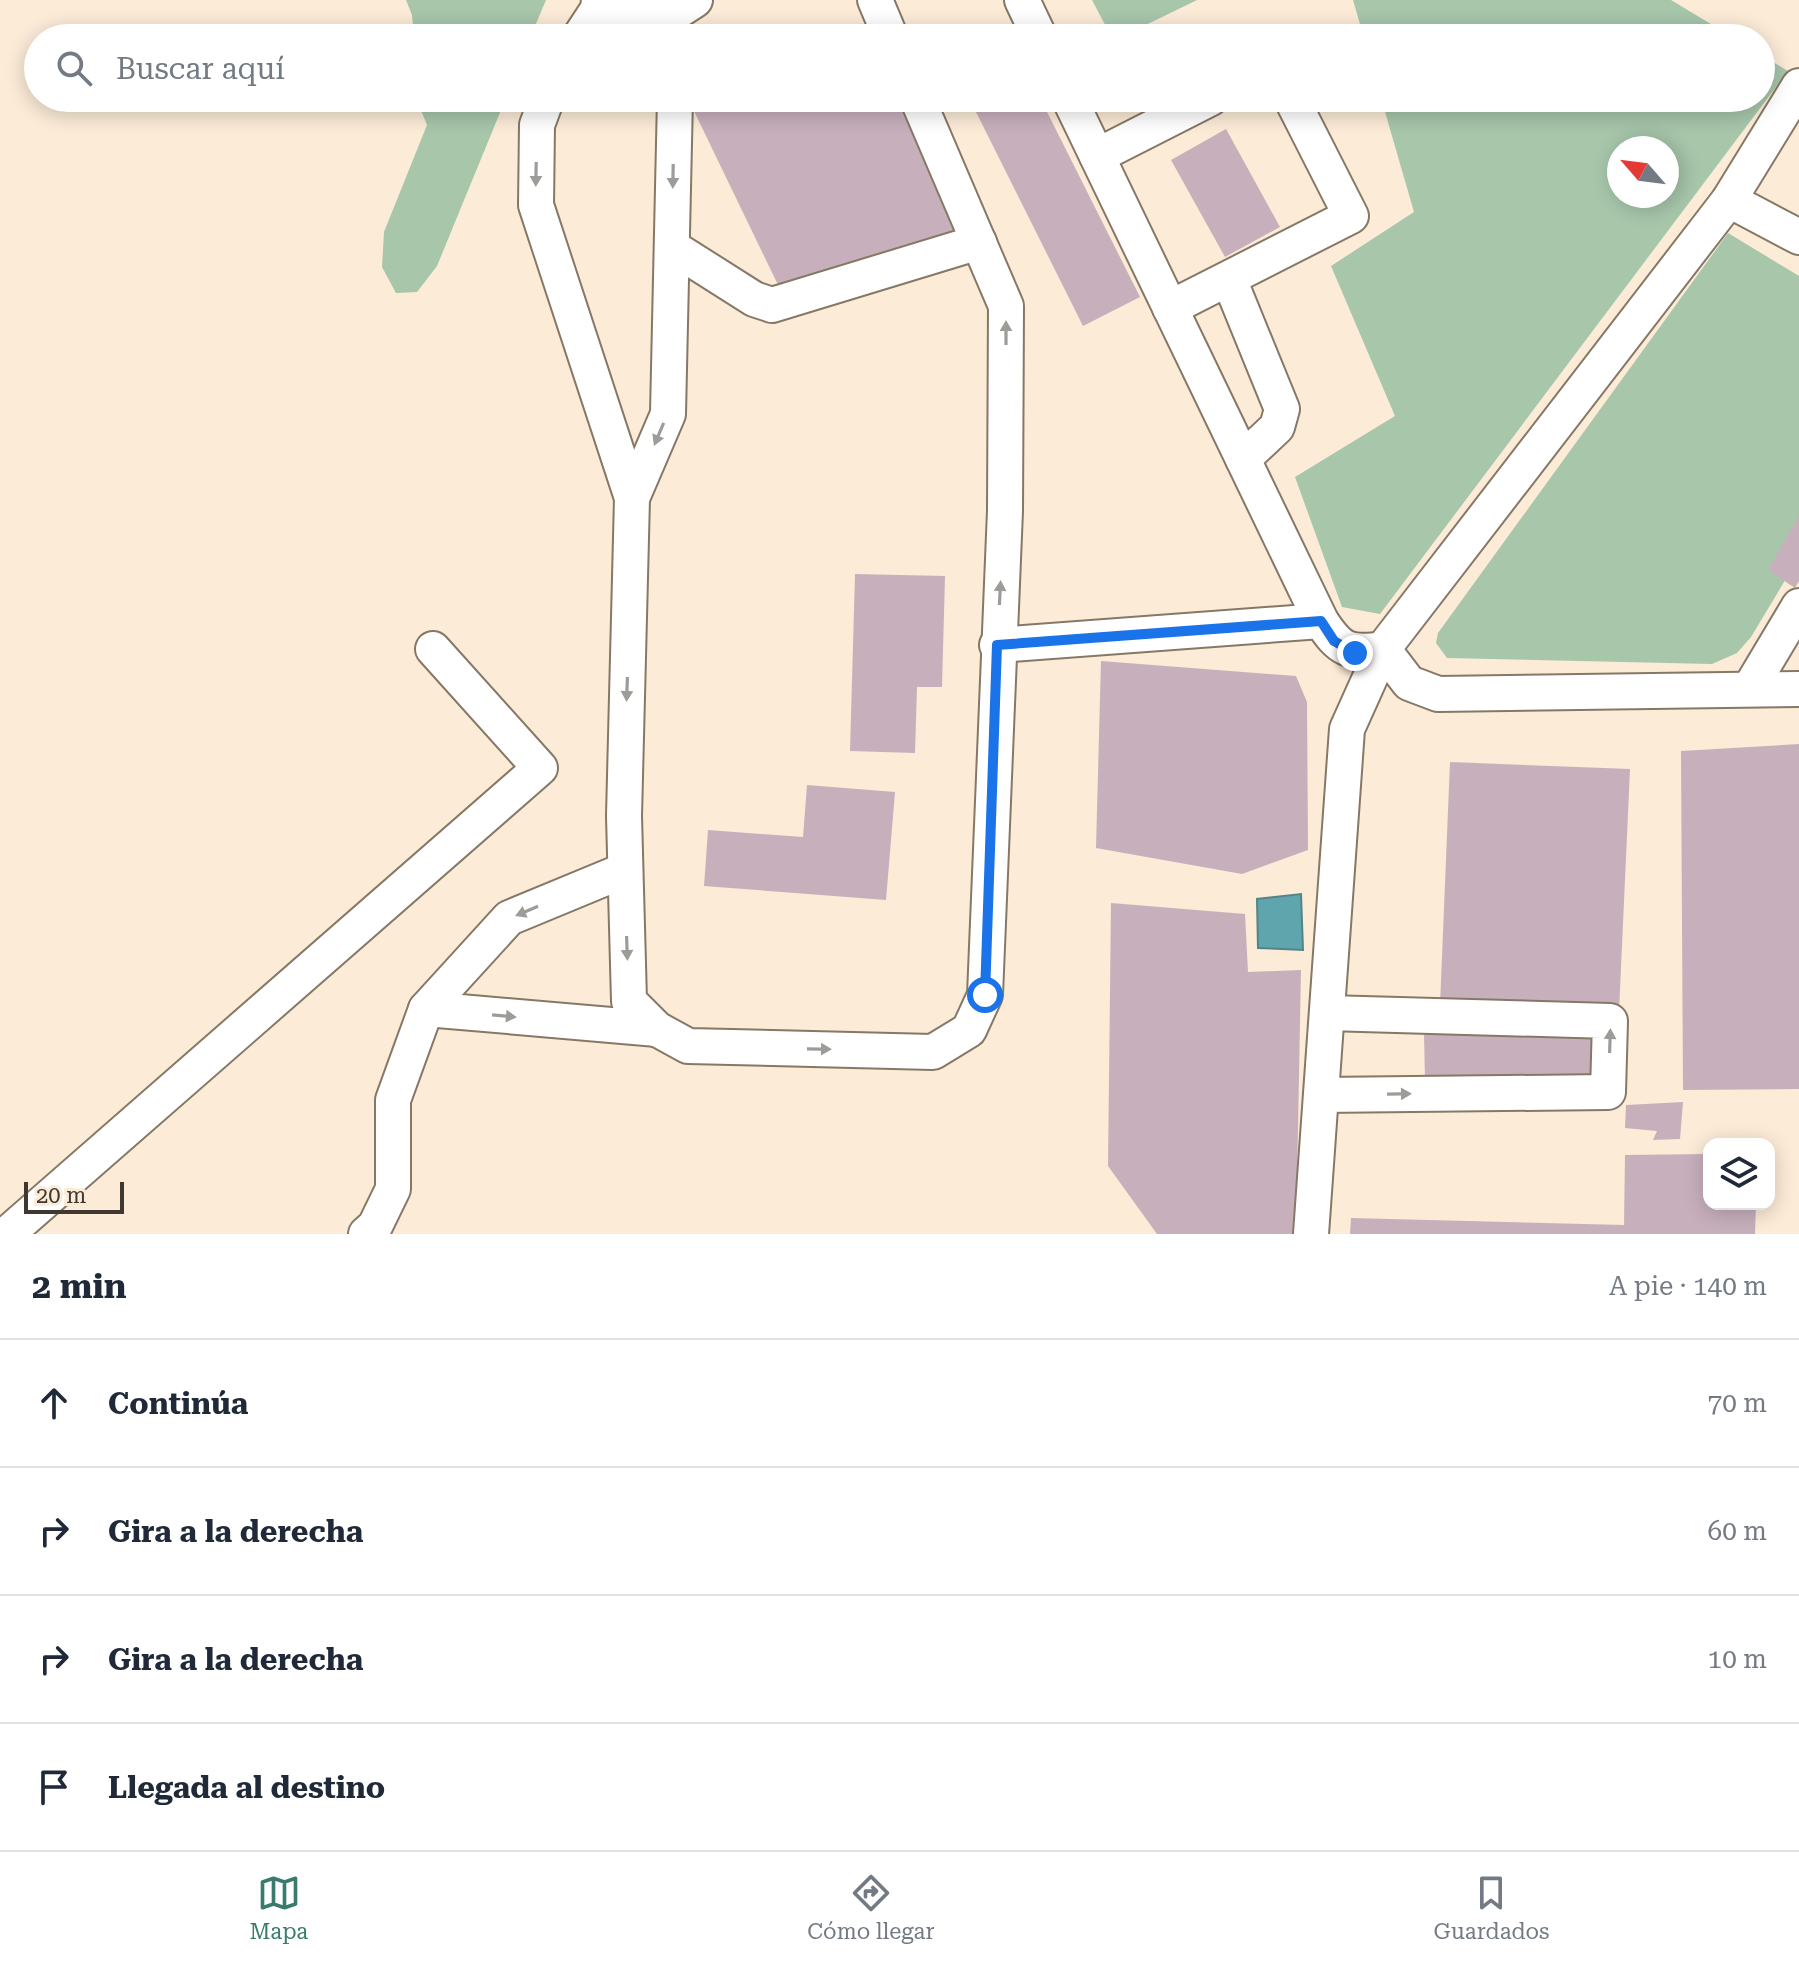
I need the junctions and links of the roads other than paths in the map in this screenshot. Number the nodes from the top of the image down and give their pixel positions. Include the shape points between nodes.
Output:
1 (875, 0) edge
2 (1022, 0) edge
3 (598, 5) edge
4 (680, 13) edge
5 (587, 24) edge
6 (885, 24) edge
7 (1033, 24) edge
8 (1799, 86) edge
9 (542, 112) edge
10 (675, 112) edge
11 (923, 112) edge
12 (1076, 112) edge
13 (1183, 112) edge
14 (1298, 112) edge
15 (1097, 156) junction
16 (1729, 200) junction
17 (1799, 237) edge
18 (979, 242) junction
19 (672, 247) junction
20 (1229, 279) junction
21 (1170, 308) junction
22 (1243, 459) junction
23 (632, 498) junction
24 (1799, 606) edge
25 (1321, 621) junction
26 (997, 645) junction
27 (433, 649) dead end
28 (1383, 649) junction
29 (1750, 688) junction
30 (1799, 689) edge
31 (625, 870) junction
32 (426, 1009) junction
33 (1327, 1013) junction
34 (657, 1029) junction
35 (1321, 1095) junction
36 (7, 1234) edge
37 (366, 1234) edge
38 (1311, 1234) edge

1 - 6 lane
2 - 7 lane
3 - 4 lane
3 - 5 lane
8 - 16 lane
9 -> 23 lane via 536,205
10 -> 19 lane
11 - 18 lane
12 - 15 lane
13 - 15 lane
14 - 20 lane via 1351,216
15 - 21 lane
16 - 17 lane
16 - 28 lane
18 - 19 lane via 772,305
26 -> 18 lane via 1005,511 1006,306
19 -> 23 lane via 668,414
20 - 21 lane
20 - 22 lane via 1282,409 1277,427
21 - 22 lane
22 - 25 lane
23 -> 31 lane
24 - 29 lane
25 - 26 lane
25 - 28 lane via 1334,641 1355,653
34 -> 26 lane via 688,1046 933,1052 969,1030 985,995
27 - 36 lane via 540,768
28 - 29 lane via 1409,683 1438,694
28 - 33 lane via 1347,729
29 - 30 lane
31 -> 32 lane via 509,918
31 -> 34 lane via 629,1001
32 -> 34 lane
32 - 37 lane via 393,1100 393,1189
33 - 35 lane
35 -> 33 lane via 1608,1092 1610,1021
35 - 38 lane

